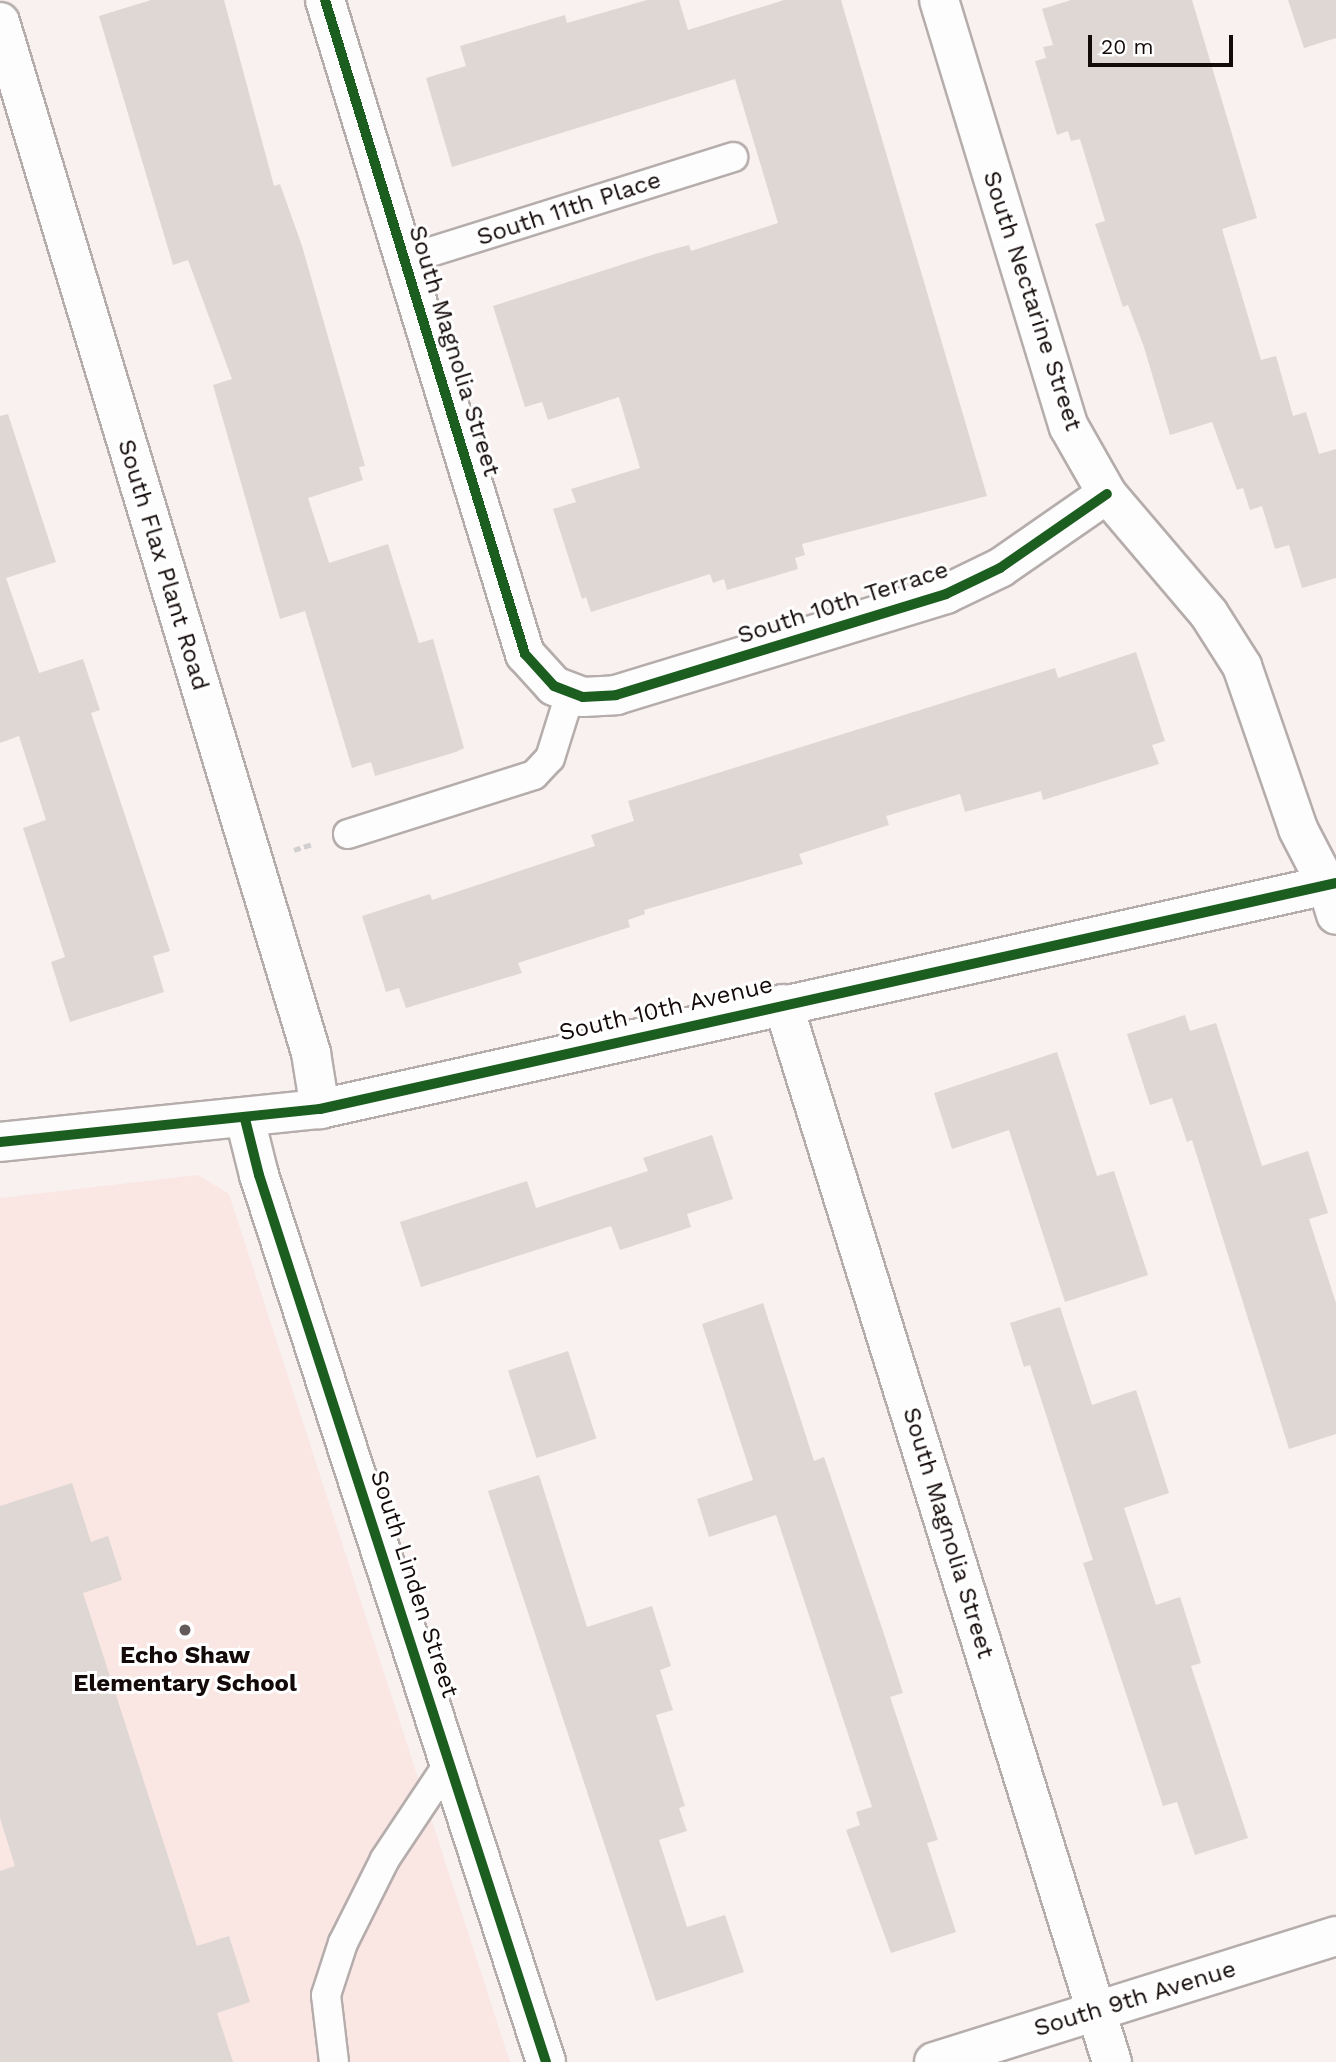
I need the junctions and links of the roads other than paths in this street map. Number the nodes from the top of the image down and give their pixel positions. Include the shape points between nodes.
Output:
1 (325, 0) edge
2 (939, 0) edge
3 (0, 22) edge
4 (733, 157) dead end
5 (405, 260) junction
6 (1107, 494) junction
7 (570, 694) junction
8 (348, 834) road end
9 (1333, 894) edge
10 (783, 1004) junction
11 (320, 1109) junction
12 (245, 1119) junction
13 (0, 1142) edge
14 (449, 1763) junction
15 (1336, 1936) edge
16 (1096, 2011) junction
17 (334, 2062) edge
18 (546, 2062) edge
19 (934, 2062) edge
20 (1112, 2062) edge

1 - 5 street, South Magnolia Street
2 - 6 street, South Nectarine Street via 1069,427
3 - 11 street, South Flax Plant Road via 311,1053
4 - 5 lane, South 11th Place
5 - 7 street, South Magnolia Street via 526,654 544,679
6 - 7 street, South 10th Terrace via 1000,568 946,594 616,695
6 - 9 street, South Nectarine Street via 1209,614 1232,648 1255,695 1298,829
7 - 8 lane via 550,758 534,775
9 - 10 street, South 10th Avenue
10 - 11 street, South 10th Avenue
10 - 16 street, South Magnolia Street
11 - 12 street, South 10th Avenue
12 - 13 street, South 10th Avenue
12 - 14 street, South Linden Street via 259,1175
14 - 17 lane via 385,1859 343,1943 326,1995
14 - 18 street, South Linden Street
15 - 16 street, South 9th Avenue
16 - 19 street, South 9th Avenue
16 - 20 street, South Magnolia Street

